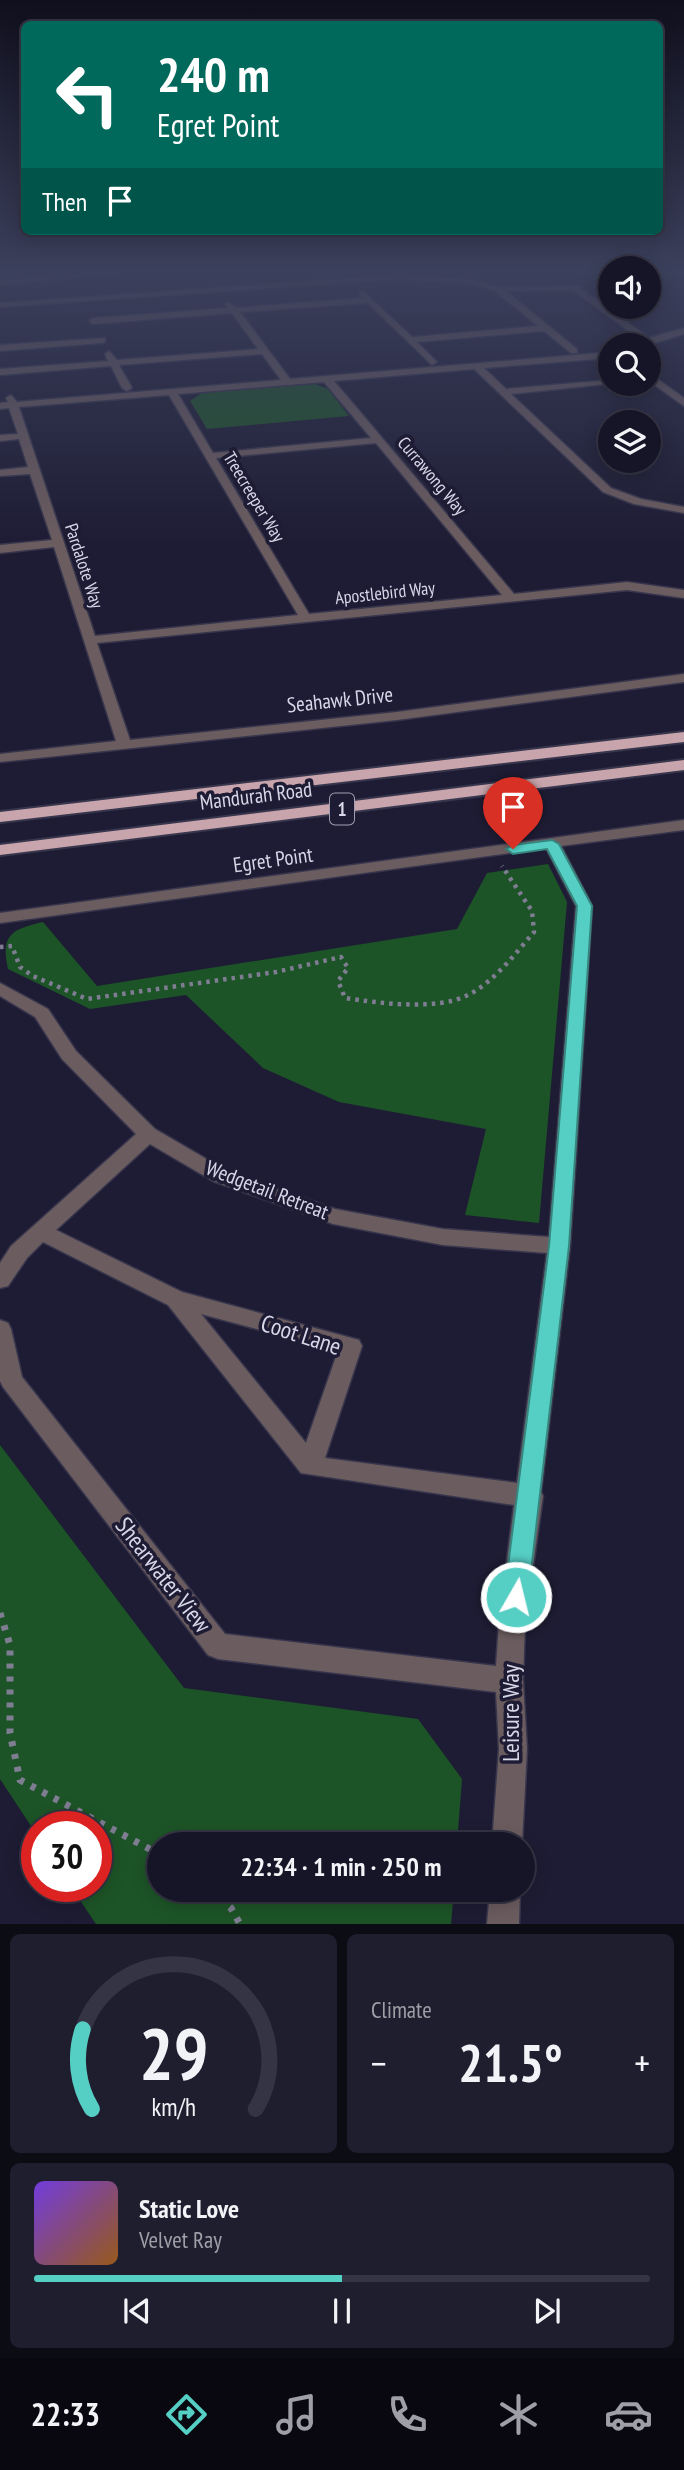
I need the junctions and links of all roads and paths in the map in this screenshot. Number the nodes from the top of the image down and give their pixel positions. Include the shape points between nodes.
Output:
1 (114, 363) joint
2 (273, 363) edge
3 (425, 363) edge
4 (515, 363) edge
5 (476, 366) junction
6 (0, 372) edge
7 (285, 379) junction
8 (327, 379) junction
9 (598, 384) edge
10 (661, 386) edge
11 (127, 388) junction
12 (172, 392) junction
13 (504, 392) junction
14 (8, 401) edge
15 (684, 403) edge
16 (0, 407) edge
17 (24, 436) junction
18 (0, 438) edge
19 (379, 440) junction
20 (209, 456) junction
21 (35, 470) junction
22 (0, 473) edge
23 (684, 510) edge
24 (58, 543) junction
25 (0, 549) edge
26 (684, 594) edge
27 (509, 596) junction
28 (306, 619) junction
29 (90, 640) junction
30 (684, 678) edge
31 (684, 737) edge
32 (124, 744) junction
33 (0, 758) edge
34 (684, 765) edge
35 (0, 817) edge
36 (684, 825) edge
37 (552, 844) junction
38 (0, 850) edge
39 (493, 852) junction
40 (0, 918) edge
41 (0, 947) edge
42 (0, 988) edge
43 (148, 1134) junction
44 (41, 1232) junction
45 (559, 1246) junction
46 (0, 1280) edge
47 (176, 1299) junction
48 (0, 1329) edge
49 (310, 1466) junction
50 (530, 1496) junction
51 (0, 1613) edge
52 (509, 1681) junction
53 (508, 1832) edge
54 (147, 1848) edge
55 (224, 1902) edge
56 (504, 1902) edge
57 (240, 1924) edge
58 (503, 1924) edge

1 - 6 street
1 - 11 street
2 - 7 street
3 - 7 street
4 - 5 street
5 - 8 street
5 - 13 street
7 - 8 street
7 - 11 street
7 - 12 street
8 - 19 street, Currawong Way
9 - 13 street
10 - 15 street
11 - 14 street
12 - 14 street
12 - 20 street, Treecreeper Way
13 - 23 street via 607,489 638,502
14 - 16 street
14 - 17 street, Pardalote Way
17 - 18 street
17 - 21 street, Pardalote Way
19 - 20 street
19 - 27 street, Currawong Way
20 - 28 street, Treecreeper Way
21 - 22 street
21 - 24 street, Pardalote Way
24 - 25 street
24 - 29 street, Pardalote Way
26 - 27 street, Apostlebird Way via 627,586
27 - 28 street, Apostlebird Way
28 - 29 street, Apostlebird Way
29 - 32 street, Pardalote Way
30 - 32 street, Seahawk Drive via 397,716
31 - 35 highway, Mandurah Road / 1
32 - 33 street, Seahawk Drive
34 - 38 highway, Mandurah Road / 1
36 - 37 street
37 - 39 street, Egret Point
37 - 45 street, Leisure Way via 584,906
39 - 40 street, Egret Point
39 - 41 path via 532,911 534,932 467,996 377,1004 345,998 338,981 348,968 341,957 275,972 87,999 33,976 20,967 12,946
42 - 43 street, Wedgetail Retreat via 42,1013 69,1055
43 - 44 street
43 - 45 street, Wedgetail Retreat via 220,1176 333,1216 443,1237
44 - 46 street via 19,1252
44 - 47 street, Coot Lane
45 - 50 street, Leisure Way
47 - 49 street, Coot Lane
47 - 49 street, Coot Lane via 351,1346
48 - 52 street, Shearwater View via 11,1380 218,1646
49 - 50 street
50 - 52 street, Leisure Way via 512,1623
51 - 54 path via 10,1645 10,1733 20,1780
52 - 53 street, Leisure Way via 513,1749
55 - 57 path
56 - 58 street

